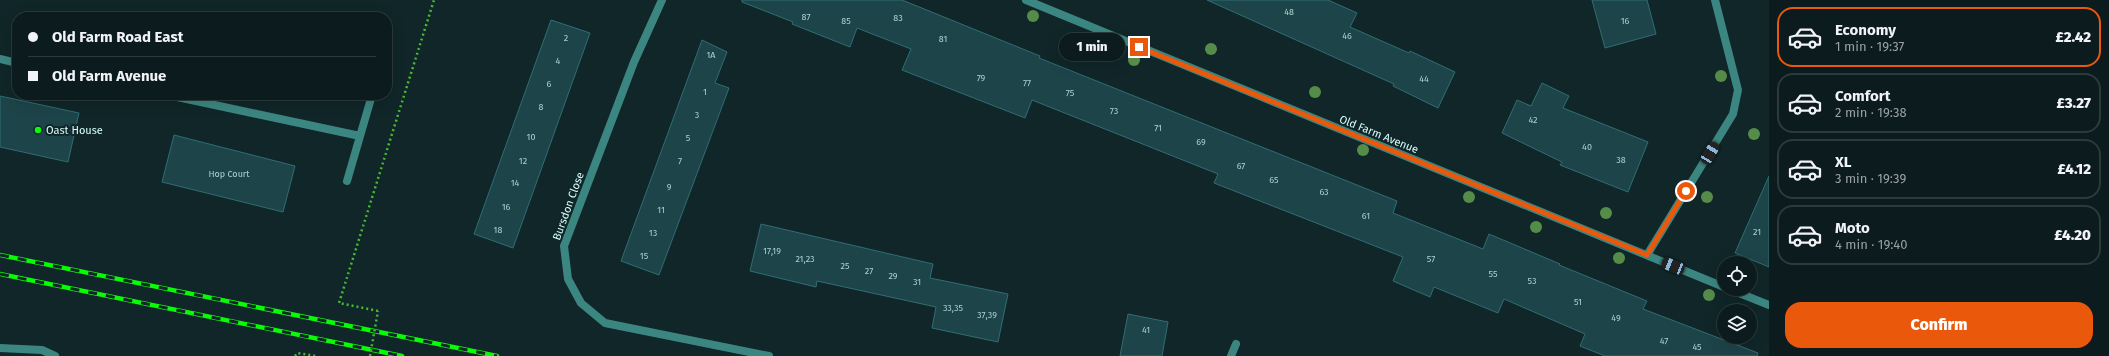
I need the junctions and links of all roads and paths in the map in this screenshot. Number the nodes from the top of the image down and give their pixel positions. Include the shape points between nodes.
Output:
1 (434, 0) edge
2 (662, 0) edge
3 (1026, 0) edge
4 (1715, 0) edge
5 (0, 59) edge
6 (12, 62) edge
7 (191, 100) edge
8 (371, 100) edge
9 (360, 136) junction
10 (347, 181) dead end
11 (1647, 255) junction
12 (1717, 284) edge
13 (1747, 296) edge
14 (1769, 305) edge
15 (1236, 344) dead end
16 (0, 348) edge
17 (55, 356) edge
18 (295, 356) edge
19 (316, 356) edge
20 (370, 356) edge
21 (770, 356) edge
22 (1231, 356) edge

1 - 20 path, bridge via 339,303 378,311
2 - 21 street, Bursdon Close via 634,62 564,246 568,279 581,303 605,323
3 - 11 street, Old Farm Avenue
4 - 11 street via 1738,90 1733,114
5 - 6 street
7 - 9 street
8 - 9 street
9 - 10 street
11 - 12 street, Old Farm Avenue
13 - 14 street
15 - 22 street
16 - 17 street via 42,350
18 - 19 path via 297,353

